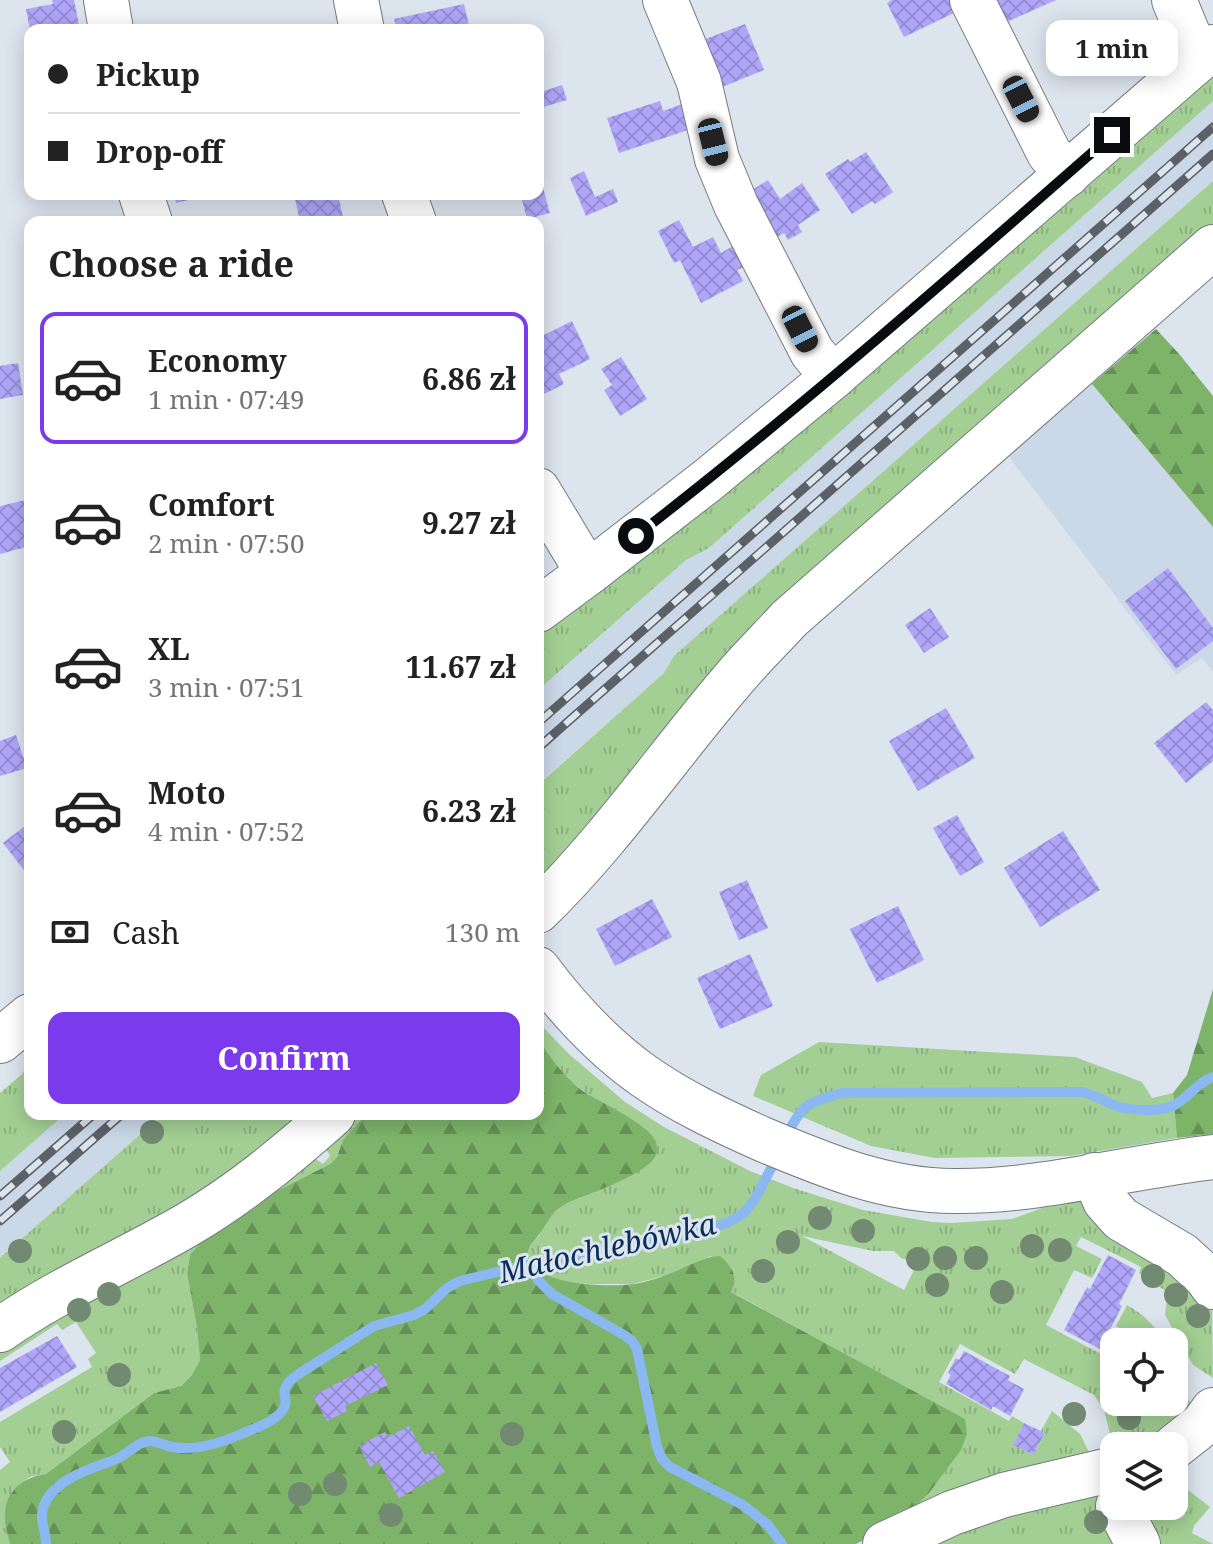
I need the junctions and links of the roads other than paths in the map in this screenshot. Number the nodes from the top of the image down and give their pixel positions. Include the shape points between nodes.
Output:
1 (106, 0) edge
2 (356, 0) edge
3 (665, 0) edge
4 (972, 0) edge
5 (1174, 0) edge
6 (110, 24) edge
7 (361, 24) edge
8 (1208, 52) edge
9 (1067, 175) junction
10 (1213, 247) edge
11 (833, 377) junction
12 (544, 500) edge
13 (588, 573) junction
14 (544, 606) edge
15 (544, 905) edge
16 (544, 977) edge
17 (24, 1021) edge
18 (0, 1041) edge
19 (326, 1120) edge
20 (1213, 1157) edge
21 (1094, 1175) junction
22 (1213, 1287) edge
23 (0, 1330) edge
24 (1213, 1410) edge
25 (1188, 1436) edge
26 (1100, 1487) edge
27 (1128, 1520) edge
28 (885, 1544) edge
29 (1138, 1544) edge

1 - 6 street
2 - 7 street
3 - 11 street via 699,82 717,159 736,205 812,352
4 - 9 street via 1049,153
5 - 8 street via 1188,34
8 - 9 street
9 - 11 street
10 - 15 street via 789,619
11 - 13 street
12 - 13 street
13 - 14 street
16 - 21 street via 596,1036 642,1075 738,1128 818,1163 905,1188 952,1191 997,1190
17 - 18 street
19 - 23 street via 224,1202
20 - 21 street
21 - 22 street via 1105,1201 1121,1219 1182,1255
24 - 25 street
26 - 28 street via 1004,1495
27 - 29 street

